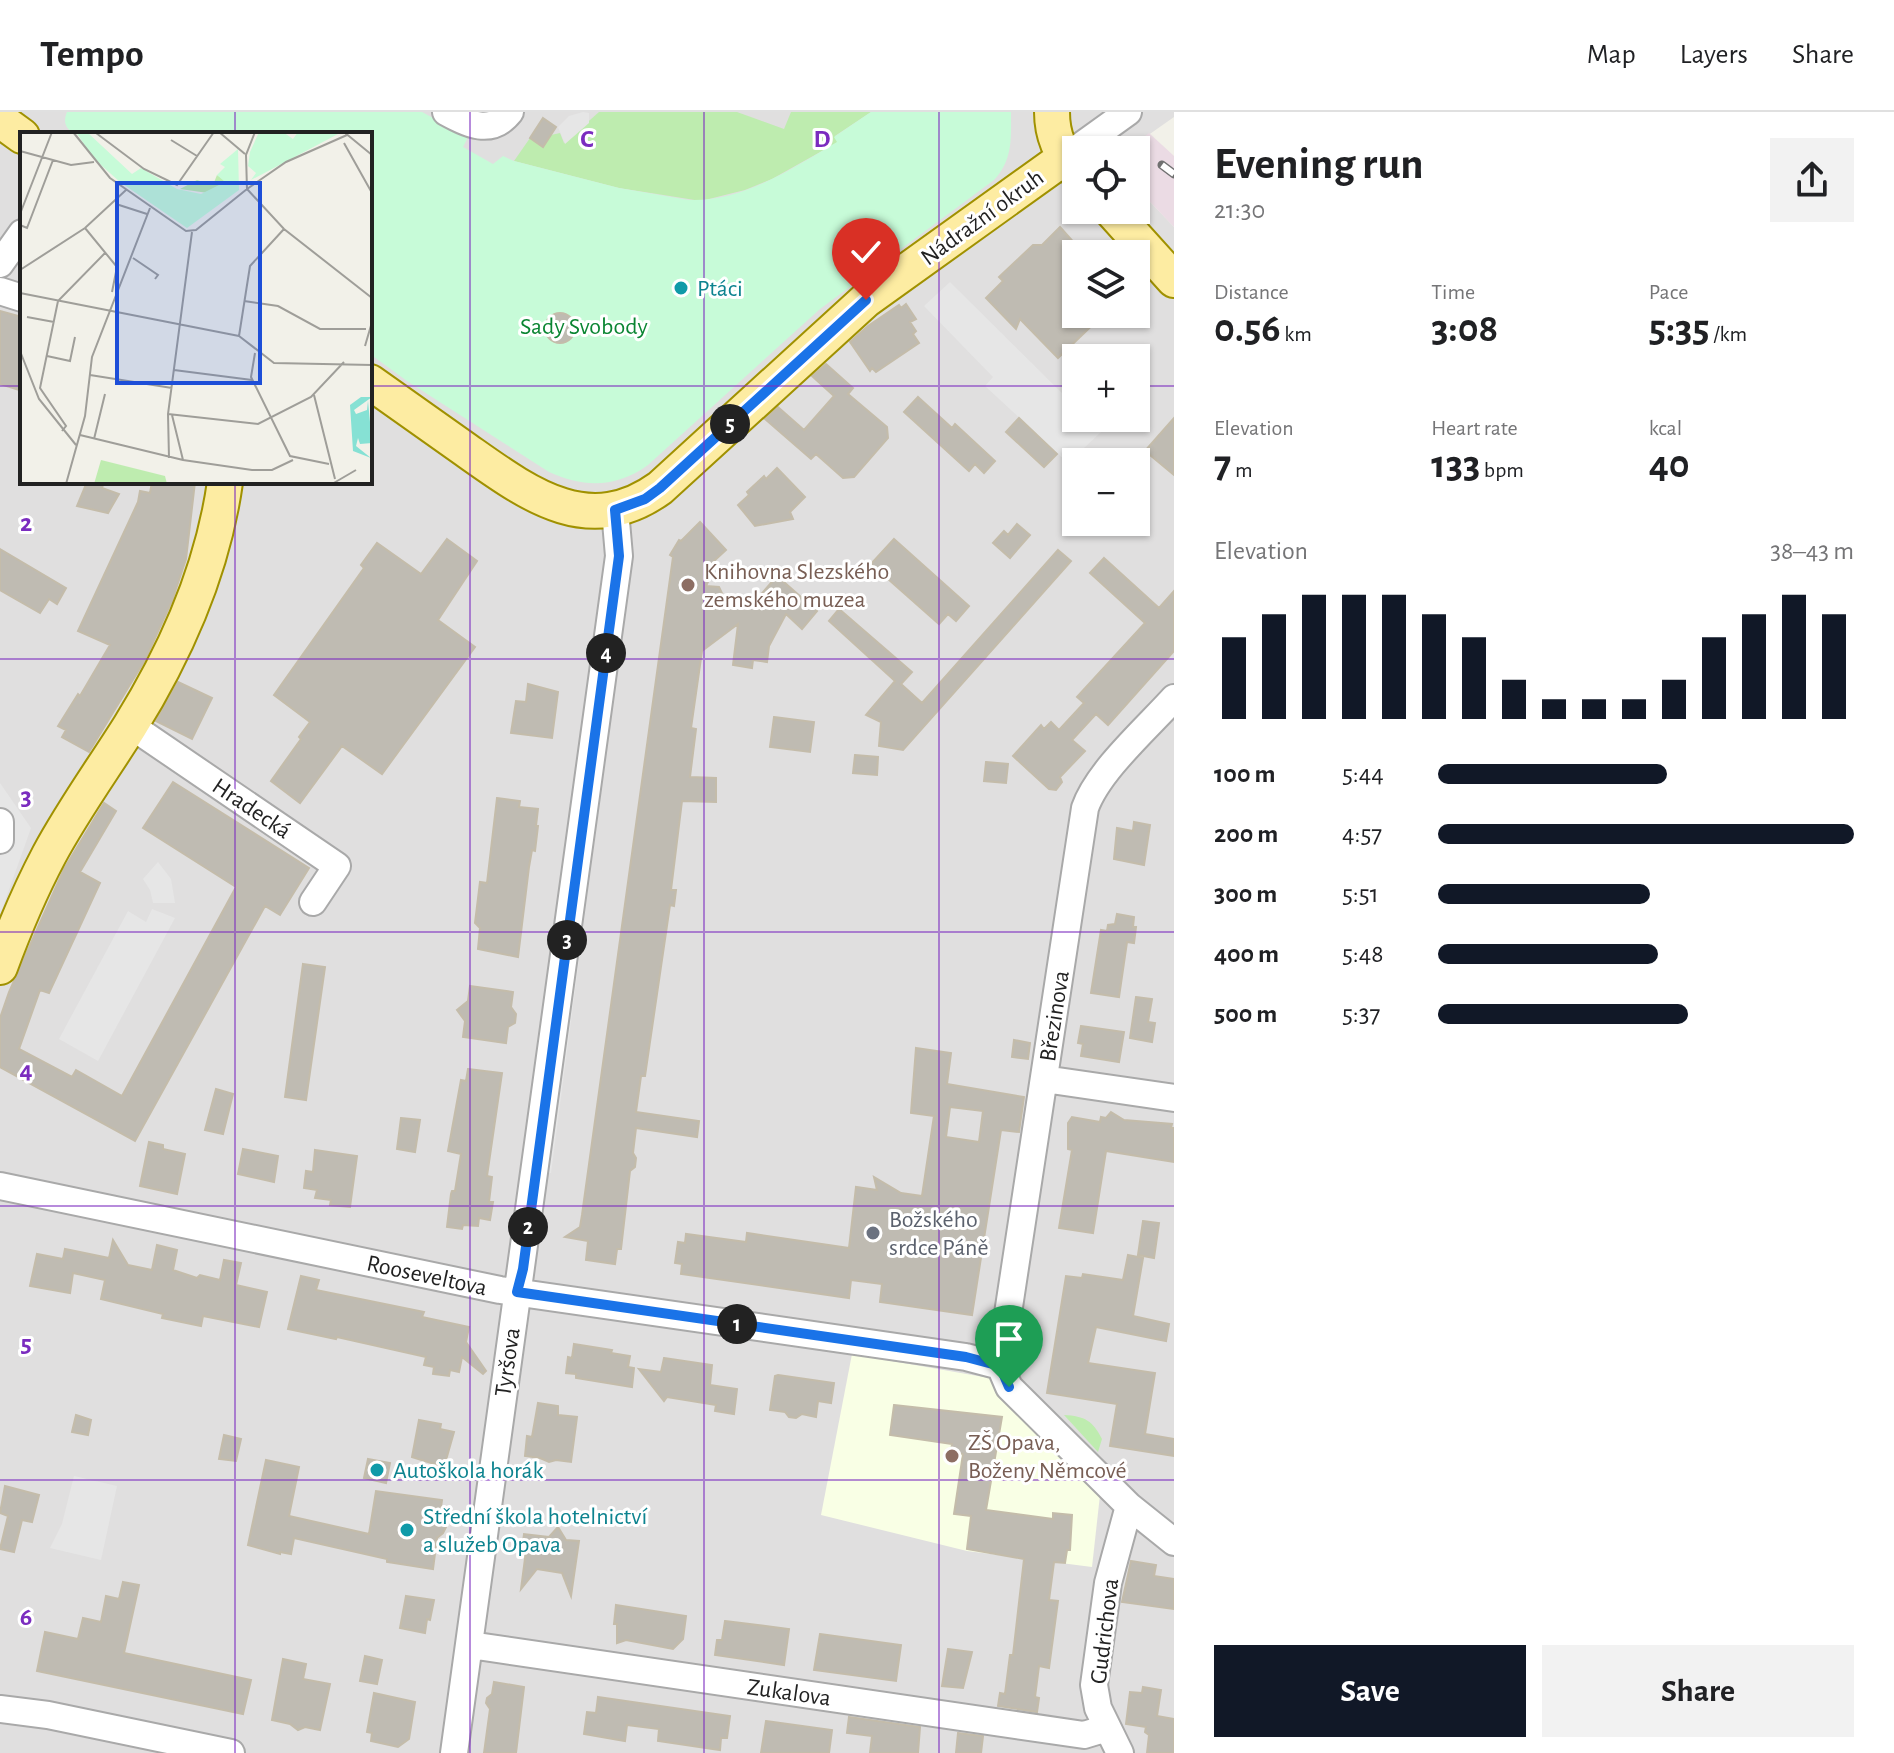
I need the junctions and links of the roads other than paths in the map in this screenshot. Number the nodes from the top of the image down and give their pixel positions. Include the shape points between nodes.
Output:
1 (446, 112) edge
2 (1052, 112) edge
3 (1128, 112) edge
4 (500, 119) edge
5 (0, 120) edge
6 (20, 135) edge
7 (1101, 136) edge
8 (1062, 151) edge
9 (1062, 169) edge
10 (1124, 224) edge
11 (20, 236) edge
12 (0, 264) edge
13 (1174, 280) edge
14 (0, 291) edge
15 (20, 297) edge
16 (372, 383) edge
17 (225, 484) edge
18 (615, 510) junction
19 (1174, 698) edge
20 (130, 725) junction
21 (0, 822) edge
22 (0, 840) edge
23 (313, 902) dead end
24 (0, 967) edge
25 (1044, 1079) junction
26 (1174, 1098) edge
27 (0, 1186) edge
28 (517, 1292) junction
29 (1000, 1366) junction
30 (1129, 1506) junction
31 (1174, 1542) edge
32 (470, 1645) junction
33 (0, 1709) edge
34 (1107, 1728) junction
35 (231, 1753) edge
36 (454, 1753) edge
37 (1120, 1753) edge

1 - 4 street via 466,123
2 - 8 main road
3 - 7 street, Nádražní okruh
5 - 6 main road
9 - 18 main road, Nádražní okruh via 866,300 660,488
10 - 13 main road
11 - 12 street
14 - 15 street
16 - 18 main road, Nádražní okruh via 541,499 581,511
17 - 20 main road via 218,526 197,588
18 - 28 street, Tyršova via 619,556
19 - 25 street, Březinova via 1103,777 1085,808
20 - 23 street, Hradecká via 337,866
20 - 24 main road via 50,853
21 - 22 street
25 - 26 street
25 - 29 street, Březinova
27 - 28 street, Rooseveltova
28 - 29 street, Rooseveltova
28 - 32 street, Tyršova
29 - 30 street via 1009,1387
30 - 31 street
30 - 34 street, Gudrichova via 1108,1583 1094,1685
32 - 34 street, Zukalova via 1084,1735
32 - 36 street, Tyršova
33 - 35 street
34 - 37 street, Gudrichova

